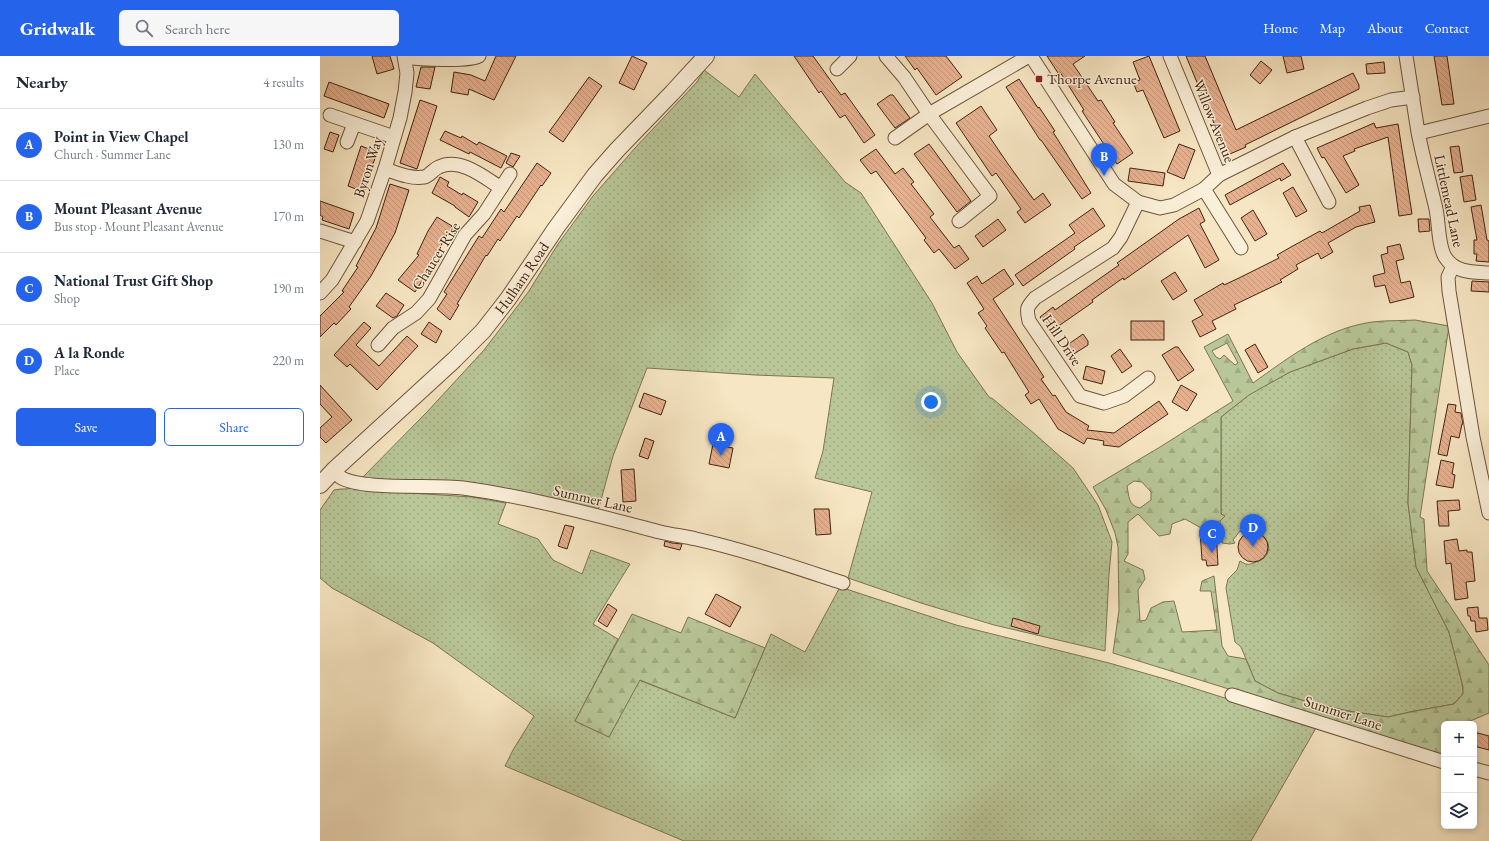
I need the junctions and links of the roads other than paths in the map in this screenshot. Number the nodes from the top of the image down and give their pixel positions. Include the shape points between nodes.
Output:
1 (479, 56) edge
2 (706, 56) edge
3 (850, 56) edge
4 (886, 56) edge
5 (1030, 56) edge
6 (1170, 56) edge
7 (1406, 56) edge
8 (404, 57) edge
9 (837, 69) dead end
10 (1413, 97) junction
11 (929, 114) junction
12 (330, 115) dead end
13 (1489, 116) edge
14 (354, 124) junction
15 (1419, 133) junction
16 (394, 137) junction
17 (1295, 137) junction
18 (895, 138) dead end
19 (347, 142) dead end
20 (385, 169) junction
21 (510, 174) dead end
22 (1219, 175) junction
23 (500, 188) junction
24 (1204, 188) junction
25 (1138, 202) junction
26 (1329, 202) dead end
27 (959, 221) dead end
28 (320, 231) edge
29 (355, 242) junction
30 (1241, 248) dead end
31 (1454, 266) junction
32 (1489, 273) edge
33 (320, 293) edge
34 (378, 345) dead end
35 (1148, 378) dead end
36 (334, 470) junction
37 (320, 486) edge
38 (1489, 513) edge
39 (843, 582) dead end
40 (1232, 694) dead end
41 (1441, 761) edge
42 (1477, 770) edge
43 (1489, 773) edge

1 - 8 street via 469,60
2 - 36 street, Hulham Road via 595,175 483,331
3 - 9 street
4 - 11 street
5 - 11 street
5 - 25 street via 1114,184
6 - 22 street, Willow Avenue
7 - 10 street, Littlemead Lane
8 - 16 street, Byron Way via 407,73 405,92
10 - 15 street, Littlemead Lane
10 - 17 street via 1391,100 1367,108
11 - 18 street
11 - 27 street via 990,196
12 - 14 street
13 - 15 street
14 - 16 street
14 - 19 street
15 - 31 street, Littlemead Lane via 1441,247 1445,257
16 - 20 street, Byron Way
17 - 22 street
17 - 26 street
20 - 23 street via 413,178 426,177 438,167 447,164 464,166
20 - 29 street, Byron Way via 366,221
21 - 23 street, Chaucer Rise
22 - 24 street
23 - 34 street, Chaucer Rise via 484,214 465,235 414,322 400,323
24 - 25 street via 1174,204 1160,208
24 - 30 street
25 - 35 street, Hill Drive via 1113,248 1036,298 1028,306 1027,312 1029,321 1080,396 1104,403 1124,396
28 - 29 street
29 - 33 street, Byron Way via 332,280
31 - 32 street via 1470,272
31 - 38 street, Littlemead Lane via 1448,277 1449,291 1473,437
36 - 37 street, Hulham Road
36 - 39 street, Summer Lane via 341,477 351,481 376,485 462,488 576,510 696,539
40 - 41 street, Summer Lane
42 - 43 street

